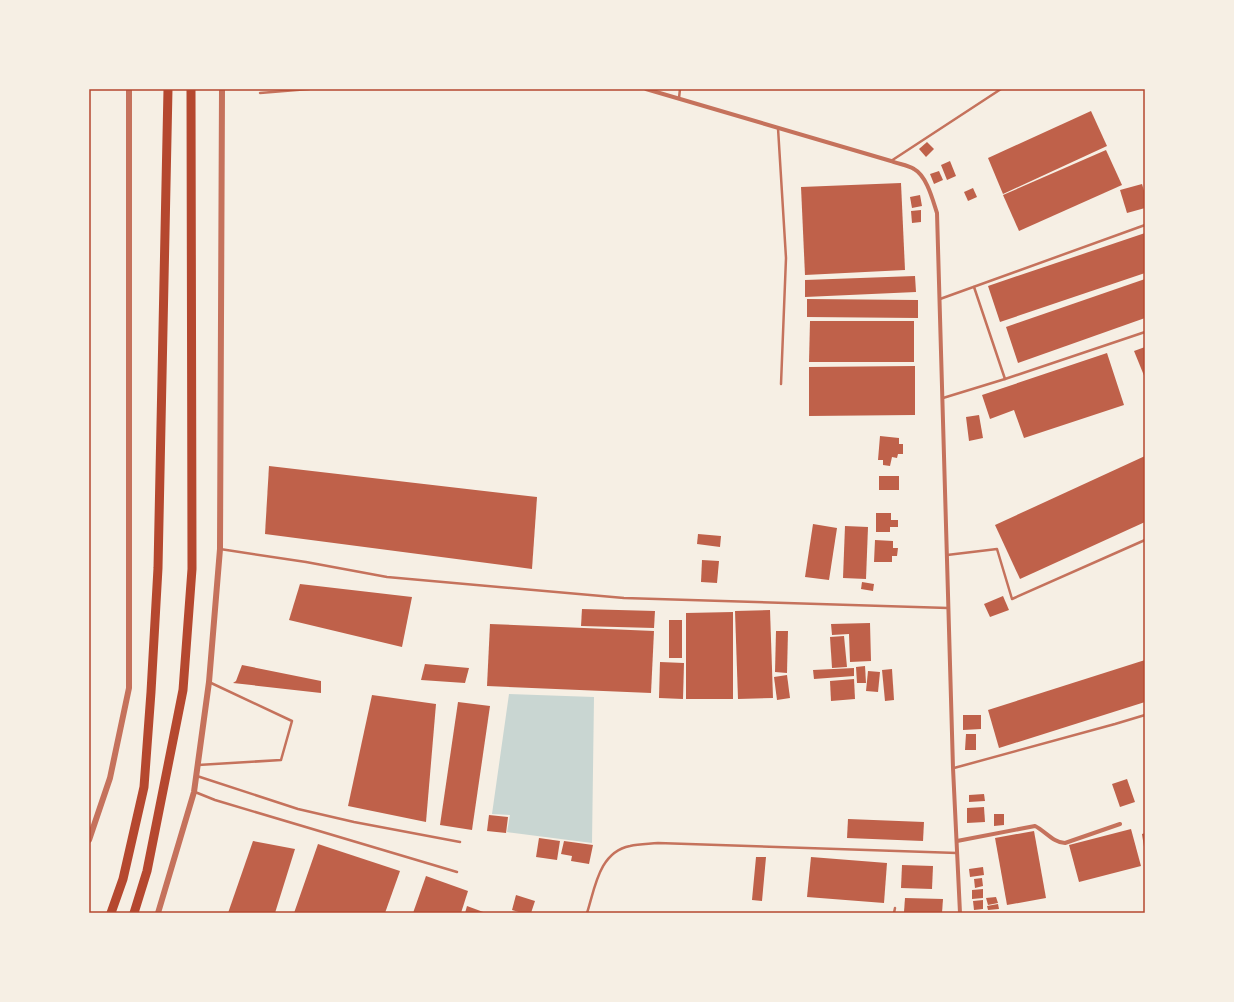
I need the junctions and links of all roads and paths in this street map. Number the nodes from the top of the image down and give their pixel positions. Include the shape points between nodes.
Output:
1 (129, 89) edge
2 (168, 89) edge
3 (192, 89) edge
4 (222, 89) edge
5 (309, 89) edge
6 (646, 89) edge
7 (680, 89) edge
8 (1001, 89) edge
9 (260, 93) dead end
10 (679, 99) junction
11 (778, 128) junction
12 (891, 161) junction
13 (1145, 225) edge
14 (974, 287) junction
15 (939, 299) junction
16 (1145, 332) edge
17 (1006, 378) junction
18 (781, 384) dead end
19 (943, 398) junction
20 (1145, 540) edge
21 (220, 550) junction
22 (946, 555) junction
23 (948, 608) junction
24 (209, 682) junction
25 (1145, 715) edge
26 (198, 765) junction
27 (953, 768) junction
28 (197, 776) junction
29 (194, 792) junction
30 (1120, 824) dead end
31 (89, 840) edge
32 (957, 841) junction
33 (460, 842) dead end
34 (958, 854) junction
35 (457, 872) dead end
36 (895, 908) dead end
37 (111, 913) edge
38 (134, 913) edge
39 (158, 913) edge
40 (587, 913) edge
41 (894, 913) edge
42 (960, 913) edge

1 - 31 street via 129,688 110,778
2 - 37 highway via 158,568 151,692 144,787 123,879
3 - 38 highway via 191,577 183,690 147,871
4 - 21 street
5 - 9 lane
6 - 10 street
7 - 10 lane
8 - 12 lane
10 - 11 street
11 - 12 street
11 - 18 lane via 786,258
12 - 15 street via 915,169 931,194 937,213
13 - 14 lane
14 - 15 lane
14 - 17 lane
15 - 19 street
16 - 17 lane
17 - 19 lane
19 - 22 street
20 - 22 lane via 1012,598 997,549
21 - 23 lane via 388,577 624,598
21 - 24 street
22 - 23 street
23 - 27 street
24 - 26 street
24 - 26 lane via 292,721 281,760
25 - 27 lane
26 - 28 street
27 - 32 street
28 - 29 street
28 - 33 lane via 298,809
29 - 35 lane
29 - 39 street
30 - 32 street via 1065,843 1058,842 1035,826
32 - 34 street
34 - 40 lane via 658,843 629,846 611,854 603,864
34 - 42 street
36 - 41 lane

